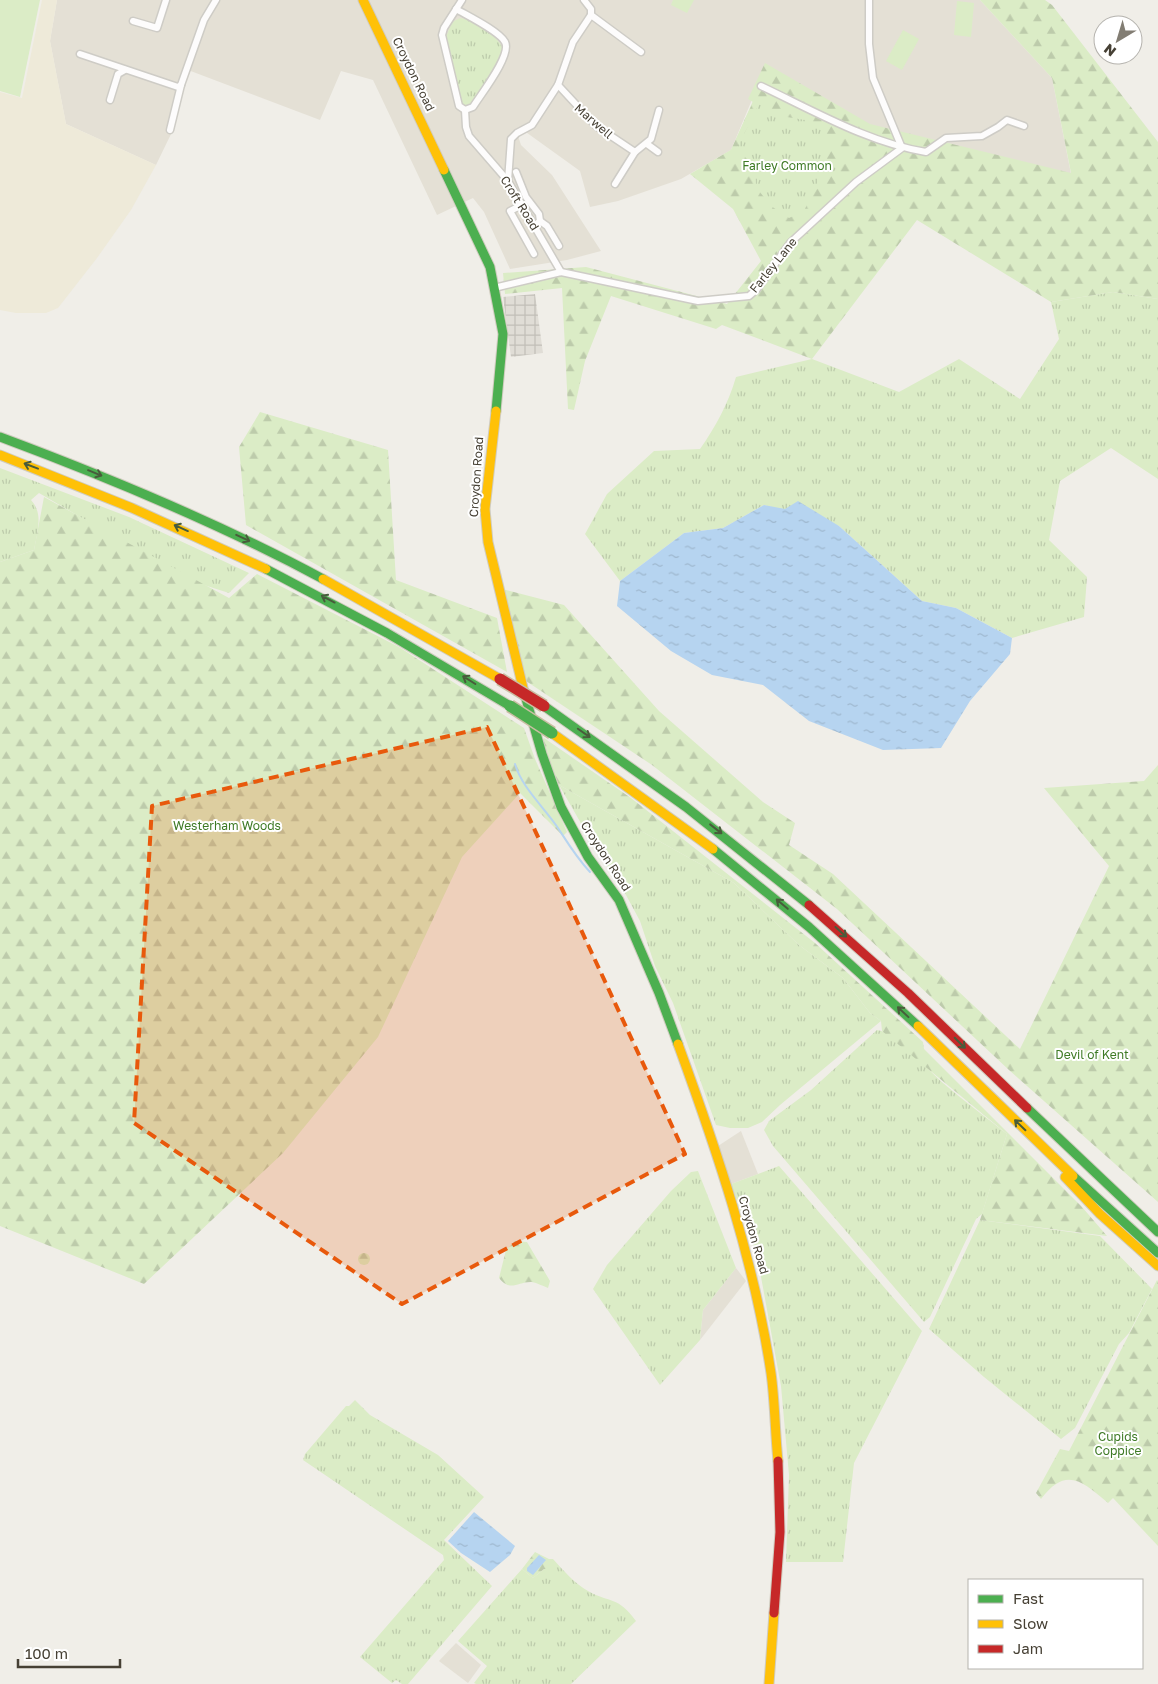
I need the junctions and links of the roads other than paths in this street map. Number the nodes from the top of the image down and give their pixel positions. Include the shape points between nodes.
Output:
1 (166, 0) edge
2 (216, 0) edge
3 (363, 0) edge
4 (462, 0) edge
5 (584, 0) edge
6 (869, 0) edge
7 (456, 10) junction
8 (591, 15) junction
9 (133, 21) dead end
10 (641, 52) dead end
11 (80, 54) dead end
12 (126, 70) junction
13 (182, 85) junction
14 (558, 85) junction
15 (761, 86) dead end
16 (110, 100) dead end
17 (465, 110) junction
18 (659, 110) dead end
19 (1024, 126) dead end
20 (170, 130) dead end
21 (647, 144) junction
22 (902, 148) junction
23 (635, 152) junction
24 (658, 152) dead end
25 (516, 172) dead end
26 (508, 181) junction
27 (615, 184) dead end
28 (522, 205) junction
29 (537, 224) junction
30 (559, 246) dead end
31 (534, 254) dead end
32 (561, 272) junction
33 (494, 288) junction
34 (0, 437) edge
35 (0, 455) edge
36 (1045, 1150) junction
37 (1156, 1229) edge
38 (1158, 1253) edge
39 (1158, 1266) edge
40 (769, 1684) edge

1 - 9 street via 157,28
2 - 13 street via 204,20
3 - 33 main road, Croydon Road via 476,235 490,267
4 - 7 street, Croft Road
5 - 8 street
6 - 22 street via 873,78
7 - 17 street, Croft Road via 442,36 459,106
7 - 17 street via 503,39 507,48 505,58 473,106
8 - 10 street
8 - 14 street via 573,42
11 - 12 street
12 - 13 street via 178,87
12 - 16 street via 118,74
13 - 20 street
14 - 23 street, Marwell via 596,126
14 - 26 street via 532,125 511,139
15 - 22 street
17 - 26 street, Croft Road via 469,136
18 - 21 street
19 - 22 street via 1007,120 982,136 946,138 926,152
21 - 23 street
21 - 24 street
22 - 32 street, Farley Lane via 856,182 790,243 749,296 698,301
23 - 27 street
25 - 29 street via 526,197 540,214
26 - 28 street, Croft Road
28 - 29 street, Croft Road
28 - 31 street via 510,212
29 - 30 street via 547,226
29 - 32 street, Croft Road
32 - 33 street, Farley Lane
33 - 40 main road, Croydon Road via 503,334 485,509 493,569 520,679 561,807 588,857 619,900 678,1041 742,1237 756,1292 771,1375 779,1479 780,1532
34 -> 37 main road, bridge via 140,492 263,548 382,610 544,706 694,812 829,921
36 -> 35 main road, bridge via 909,1017 795,914 689,830 552,732 404,641 293,581 153,516
36 - 38 main road
36 - 39 main road via 1085,1200

